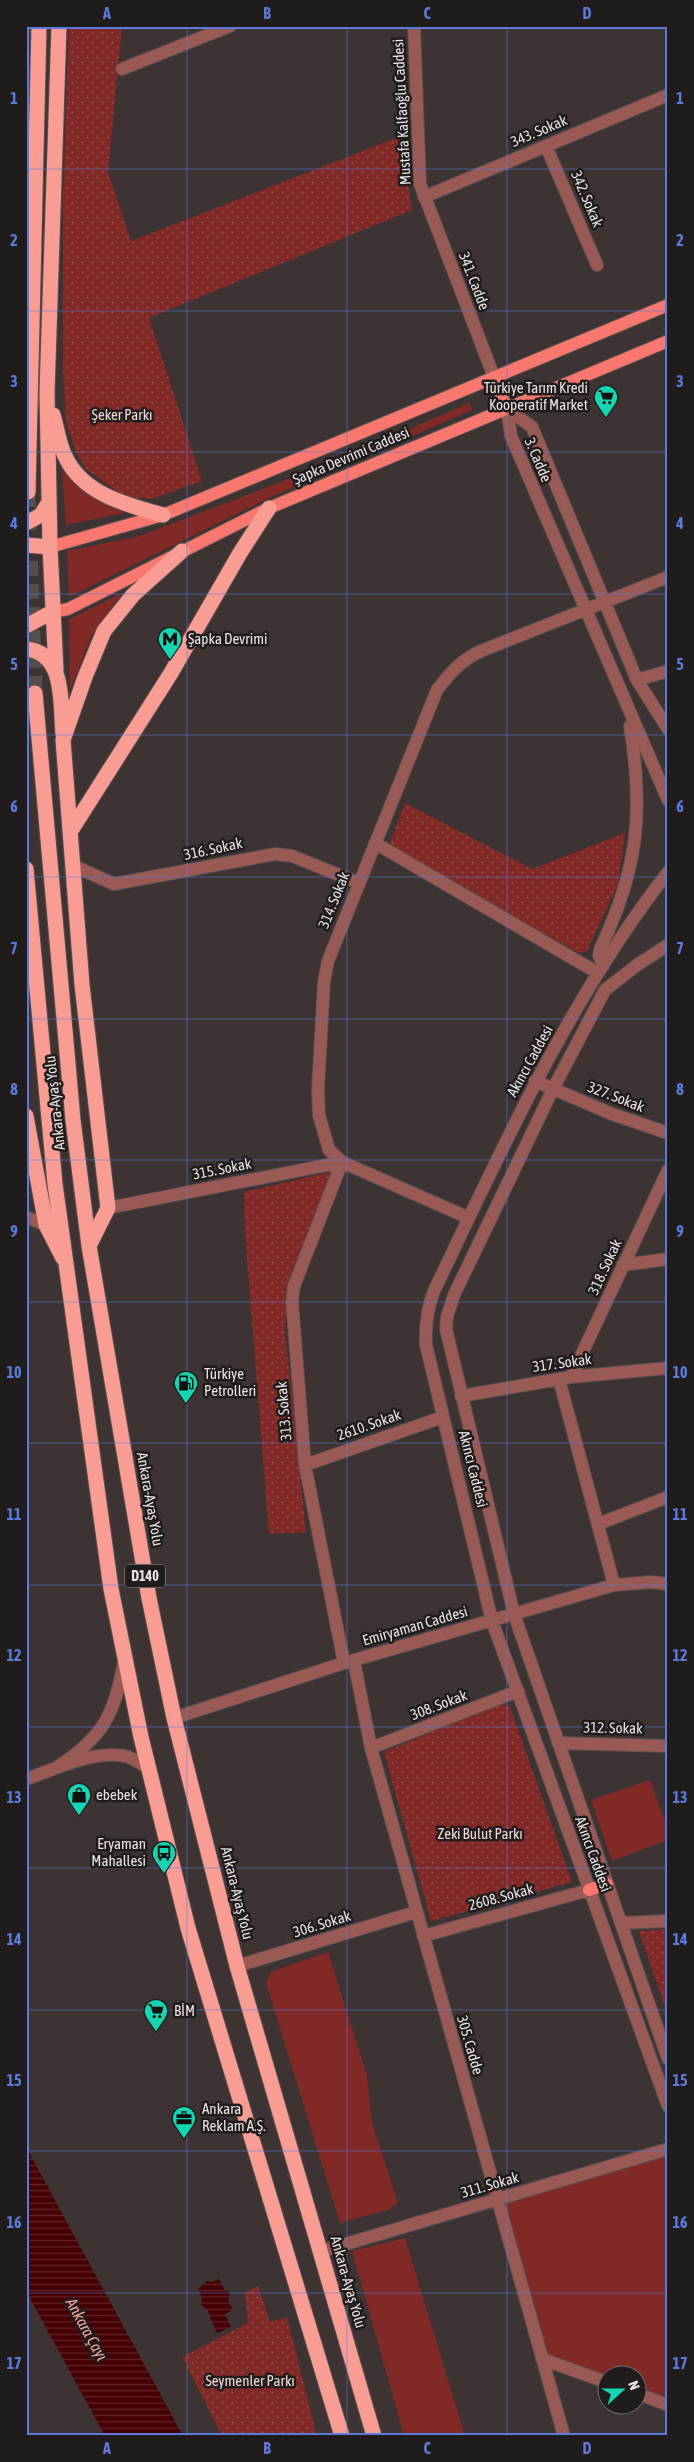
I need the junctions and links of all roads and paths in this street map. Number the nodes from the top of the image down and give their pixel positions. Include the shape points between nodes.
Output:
1 (39, 26) edge
2 (59, 26) edge
3 (230, 26) edge
4 (414, 26) edge
5 (122, 69) dead end
6 (668, 95) edge
7 (546, 146) junction
8 (424, 197) junction
9 (597, 265) dead end
10 (668, 305) edge
11 (668, 341) edge
12 (494, 377) junction
13 (48, 393) junction
14 (507, 409) junction
15 (28, 492) dead end
16 (49, 502) junction
17 (269, 508) junction
18 (163, 515) junction
19 (26, 523) edge
20 (26, 545) edge
21 (50, 547) junction
22 (182, 551) junction
23 (668, 577) edge
24 (604, 602) junction
25 (585, 610) junction
26 (52, 612) junction
27 (26, 626) edge
28 (26, 650) edge
29 (56, 670) junction
30 (668, 671) edge
31 (637, 680) junction
32 (36, 693) tunnel mouth
33 (627, 706) junction
34 (668, 729) edge
35 (63, 740) junction
36 (668, 800) edge
37 (72, 829) junction
38 (375, 843) junction
39 (74, 866) junction
40 (26, 869) edge
41 (668, 872) edge
42 (359, 883) junction
43 (668, 945) edge
44 (668, 955) edge
45 (637, 965) junction
46 (601, 970) junction
47 (536, 1081) junction
48 (553, 1089) junction
49 (26, 1116) edge
50 (668, 1133) edge
51 (342, 1162) junction
52 (668, 1170) edge
53 (108, 1208) junction
54 (26, 1217) edge
55 (469, 1218) junction
56 (46, 1225) junction
57 (88, 1246) junction
58 (668, 1260) edge
59 (623, 1266) junction
60 (69, 1270) junction
61 (668, 1368) edge
62 (565, 1378) junction
63 (461, 1396) junction
64 (443, 1417) junction
65 (305, 1465) junction
66 (668, 1497) edge
67 (598, 1524) junction
68 (668, 1584) edge
69 (614, 1585) junction
70 (514, 1614) junction
71 (492, 1620) junction
72 (125, 1658) junction
73 (349, 1662) junction
74 (518, 1691) junction
75 (174, 1718) junction
76 (558, 1743) junction
77 (668, 1746) edge
78 (371, 1748) junction
79 (56, 1768) junction
80 (149, 1769) junction
81 (26, 1779) edge
82 (607, 1884) junction
83 (589, 1890) junction
84 (416, 1912) junction
85 (668, 1921) edge
86 (620, 1924) junction
87 (423, 1936) junction
88 (237, 1966) junction
89 (668, 2059) edge
90 (668, 2106) edge
91 (668, 2149) edge
92 (497, 2200) junction
93 (322, 2251) junction
94 (542, 2358) junction
95 (596, 2378) edge
96 (646, 2397) edge
97 (668, 2405) edge
98 (342, 2436) edge
99 (374, 2436) edge
100 (564, 2436) edge

1 - 15 highway
2 - 13 highway
3 - 5 street
4 - 8 street, Mustafa Kalfaoğlu Caddesi via 418,171
6 - 7 street, 343. Sokak
7 - 8 street, 343. Sokak
7 - 9 street, 342. Sokak
8 - 12 street, 341. Cadde
10 - 12 main road, Şapka Devrimi Caddesi
11 - 14 main road, Şapka Devrimi Caddesi
12 - 14 main road
12 - 18 main road, Şapka Devrimi Caddesi
13 - 16 highway
13 - 18 highway via 65,456 75,471 118,503
14 - 17 main road, Şapka Devrimi Caddesi
14 - 24 street, 3. Cadde via 532,427
14 - 25 street, 3. Cadde via 511,436
16 - 19 highway via 41,515
16 - 21 highway
17 - 22 main road, Şapka Devrimi Caddesi
17 - 37 highway
18 - 21 main road, Şapka Devrimi Caddesi
20 - 21 highway
21 - 26 highway
22 - 26 main road, Şapka Devrimi Caddesi via 68,609
22 - 35 highway via 134,595 104,631
23 - 24 street, 314. Sokak
24 - 25 street, 314. Sokak
24 - 31 street, 3. Cadde
25 - 33 street, 3. Cadde
25 - 38 street, 314. Sokak via 465,658 450,673 437,690
26 - 27 highway
26 - 29 highway
28 - 29 highway via 47,657
29 - 35 highway
30 - 31 street
31 - 34 street, 3. Cadde
32 - 57 highway, Ankara-Ayaş Yolu / D140 via 73,1120
33 - 36 street, 3. Cadde
33 - 46 street via 636,760 637,819 625,891 599,955
35 - 37 highway
37 - 39 highway
38 - 42 street, 314. Sokak
38 - 46 street
39 - 42 street, 316. Sokak via 114,884 275,854 292,856
39 - 53 highway via 82,985
40 - 60 highway, Ankara-Ayaş Yolu / D140 via 55,1184
41 - 46 street, Akıncı Caddesi via 618,939
42 - 51 street, 314. Sokak via 328,961 324,982 318,1089 323,1133 329,1150
43 - 45 street, Akıncı Caddesi
44 - 45 street
45 - 48 street, Akıncı Caddesi via 605,990
46 - 47 street, Akıncı Caddesi
47 - 48 street, 327. Sokak
47 - 55 street, Akıncı Caddesi
48 - 50 street, 327. Sokak
48 - 63 street, Akıncı Caddesi via 450,1306 446,1329
49 - 56 highway
51 - 53 street, 315. Sokak
51 - 55 street, 314. Sokak
51 - 65 street, 313. Sokak via 294,1286 292,1301
52 - 59 street, 318. Sokak
53 - 57 highway
54 - 56 street
55 - 64 street, Akıncı Caddesi via 434,1291 426,1318 426,1345
56 - 60 highway
57 - 75 highway, Ankara-Ayaş Yolu / D140 via 149,1598
58 - 59 street
59 - 62 street, 318. Sokak
60 - 72 highway, Ankara-Ayaş Yolu / D140 via 111,1589
61 - 62 street, 317. Sokak
62 - 63 street, 317. Sokak
62 - 67 street
63 - 70 street, Akıncı Caddesi
64 - 65 street, 2610. Sokak
64 - 71 street, Akıncı Caddesi
65 - 73 street, 313. Sokak
66 - 67 street
67 - 69 street
68 - 69 street, Emiryaman Caddesi
69 - 70 street, Emiryaman Caddesi
70 - 71 street, Emiryaman Caddesi
70 - 76 street, Akıncı Caddesi
71 - 73 street, Emiryaman Caddesi
71 - 74 street, Akıncı Caddesi
72 - 79 street via 118,1697 110,1716 77,1755
72 - 80 highway, Ankara-Ayaş Yolu / D140
73 - 75 street, Emiryaman Caddesi
73 - 78 street, 305. Cadde
74 - 78 street, 308. Sokak
74 - 83 street, Akıncı Caddesi
75 - 88 highway, Ankara-Ayaş Yolu / D140
76 - 77 street, 312. Sokak
76 - 82 street, Akıncı Caddesi
78 - 84 street, 305. Cadde
79 - 80 street via 108,1756 126,1757
79 - 81 street
80 - 98 highway, Ankara-Ayaş Yolu / D140 via 188,1928
82 - 83 main road
82 - 86 street, Akıncı Caddesi
83 - 87 street, 2608. Sokak
83 - 90 street, Akıncı Caddesi
84 - 87 street, 305. Cadde
84 - 88 street, 306. Sokak
85 - 86 street
86 - 89 street, Akıncı Caddesi
87 - 92 street, 305. Cadde
88 - 93 highway, Ankara-Ayaş Yolu / D140
91 - 92 street, 311. Sokak
92 - 93 street, 311. Sokak
92 - 94 street, 305. Cadde
93 - 99 highway, Ankara-Ayaş Yolu / D140
94 - 95 street
94 - 100 street, 305. Cadde
96 - 97 street

